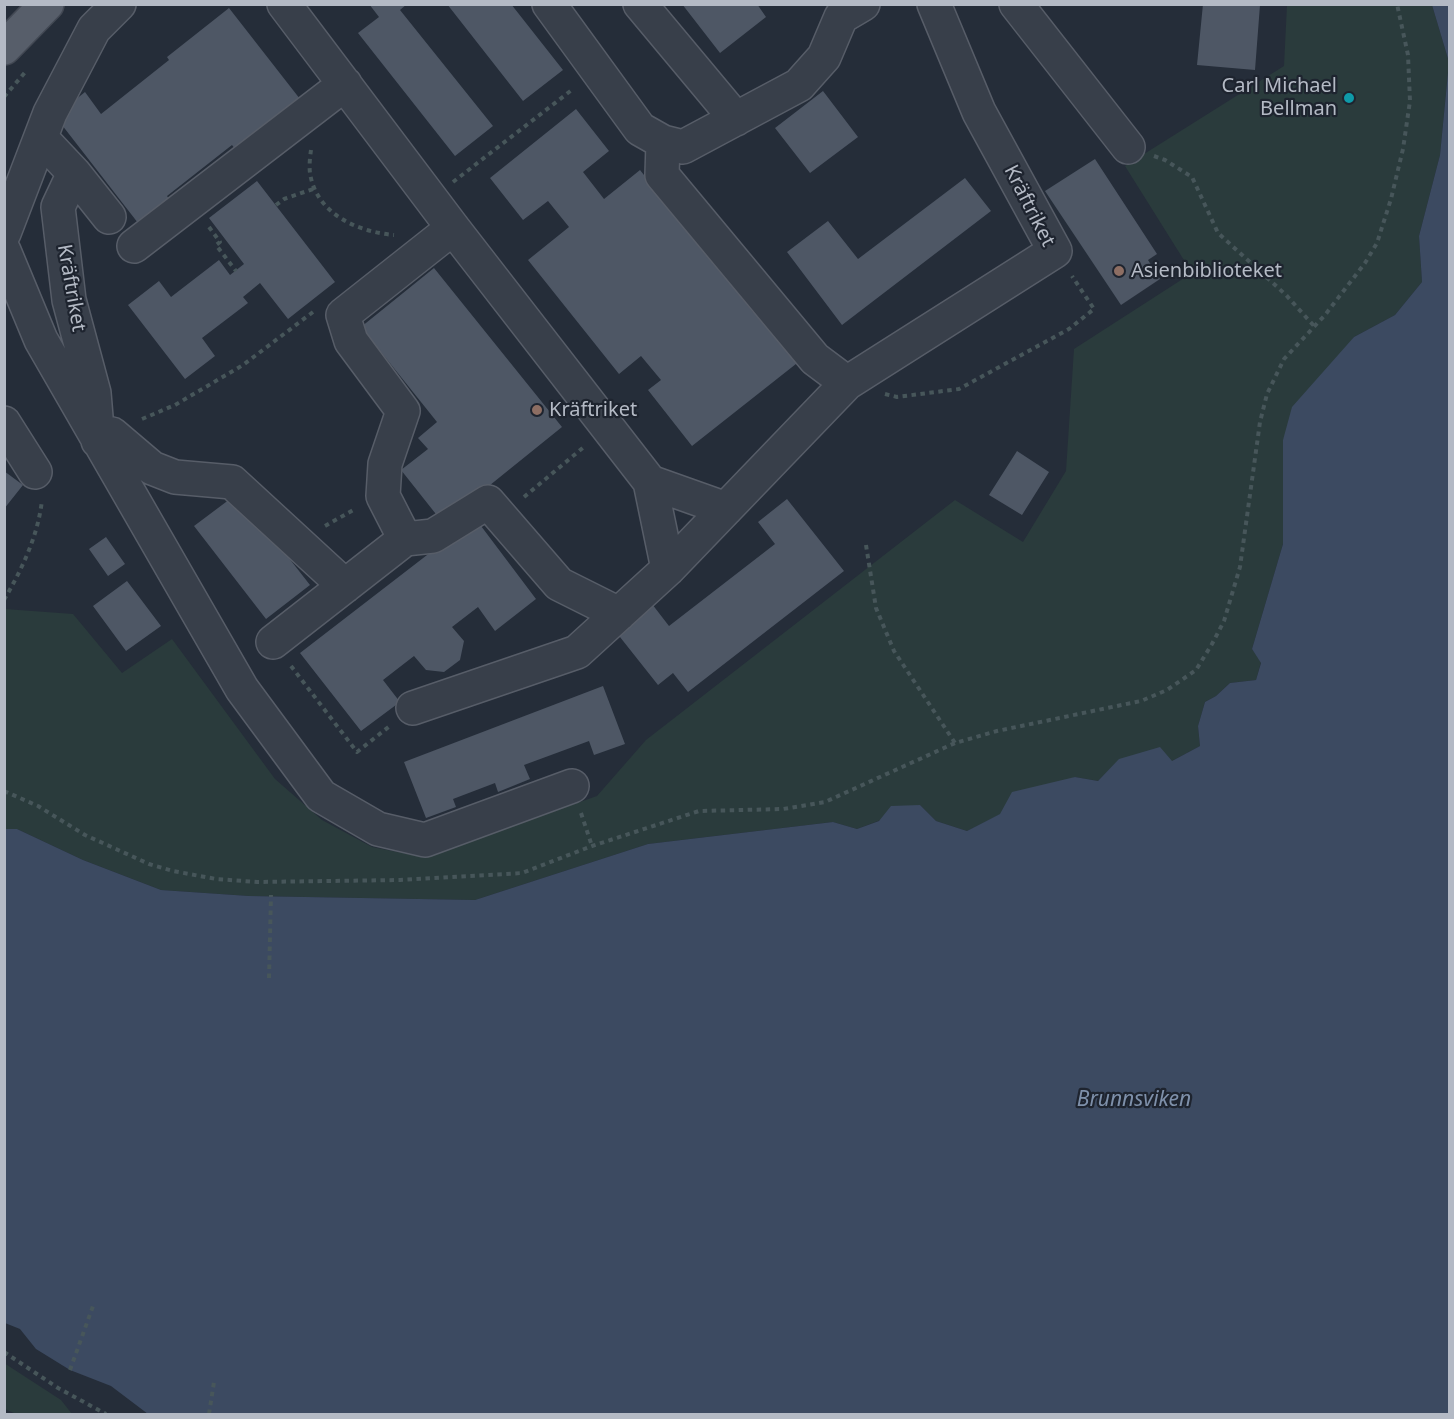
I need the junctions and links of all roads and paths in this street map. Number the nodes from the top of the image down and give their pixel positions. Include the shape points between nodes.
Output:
1 (47, 4) edge
2 (119, 4) edge
3 (284, 4) edge
4 (549, 4) edge
5 (640, 4) edge
6 (863, 4) edge
7 (934, 4) edge
8 (1016, 4) edge
9 (1397, 4) edge
10 (4, 48) edge
11 (597, 70) junction
12 (345, 84) junction
13 (314, 108) junction
14 (736, 120) junction
15 (40, 138) junction
16 (663, 142) junction
17 (1128, 147) joint
18 (74, 173) junction
19 (316, 188) junction
20 (431, 199) junction
21 (190, 203) junction
22 (276, 205) dead end
23 (109, 217) dead end
24 (453, 228) junction
25 (4, 233) edge
26 (400, 235) dead end
27 (134, 246) dead end
28 (4, 251) edge
29 (1055, 251) junction
30 (236, 271) dead end
31 (1314, 326) junction
32 (837, 405) junction
33 (4, 423) edge
34 (608, 427) junction
35 (105, 437) junction
36 (35, 472) joint
37 (650, 482) junction
38 (383, 496) junction
39 (726, 509) junction
40 (501, 517) junction
41 (405, 539) junction
42 (298, 543) junction
43 (866, 545) dead end
44 (668, 569) junction
45 (345, 586) junction
46 (4, 600) edge
47 (619, 614) junction
48 (273, 642) joint
49 (413, 708) joint
50 (956, 743) junction
51 (572, 786) dead end
52 (4, 791) edge
53 (271, 895) dead end
54 (269, 978) dead end
55 (93, 1306) dead end
56 (4, 1352) edge
57 (70, 1370) dead end
58 (214, 1382) dead end
59 (106, 1414) edge
60 (209, 1414) edge

1 - 10 main road
2 - 15 street via 94,29
3 - 12 street
4 - 11 street
5 - 14 street
6 - 14 street via 841,17 824,57 799,85
7 - 29 street, Kräftriket via 979,112
8 - 17 street
9 - 31 path via 1408,55 1410,101 1391,199 1377,243 1365,263
11 - 16 street via 640,129
11 - 20 path
12 - 13 street
12 - 20 street
13 - 19 path via 310,174
13 - 21 street
14 - 16 street via 683,147
15 - 18 street
15 - 25 street
16 - 32 street via 663,175 815,359
17 - 31 path via 1165,160 1192,177 1218,233
18 - 23 street
18 - 35 street, Kräftriket via 58,207 69,300
19 - 22 path
19 - 26 path via 334,215 376,234
20 - 24 street
21 - 27 street
21 - 30 path
24 - 34 street
24 - 38 street via 343,315 351,340 403,411 385,464
28 - 35 street, Kräftriket via 41,340
29 - 32 street, Kräftriket
29 - 32 path via 1094,309 1069,329 959,389
31 - 50 path via 1284,359 1267,394 1240,567 1224,621 1196,670 1167,690 1141,701
32 - 39 street, Kräftriket via 792,453
33 - 36 street
34 - 37 street
34 - 40 path
35 - 42 street, Kräftriket via 152,468 175,477 232,482
35 - 51 street, Kräftriket via 242,689 321,796 378,829 425,840
36 - 46 path via 43,495 39,521
37 - 39 street
37 - 44 street
38 - 41 street
38 - 42 path via 344,514
39 - 44 street, Kräftriket
40 - 41 street via 488,502 433,536
40 - 47 street via 559,584
41 - 45 street
42 - 45 street, Kräftriket
43 - 50 path via 876,608 894,651
44 - 47 street, Kräftriket
45 - 48 street
47 - 49 street, Kräftriket via 577,652
48 - 49 path via 357,752
50 - 52 path via 825,802 783,809 699,811 522,873 400,880 257,882 173,871 85,836 38,806
53 - 54 path
55 - 57 path
56 - 59 path
58 - 60 path

